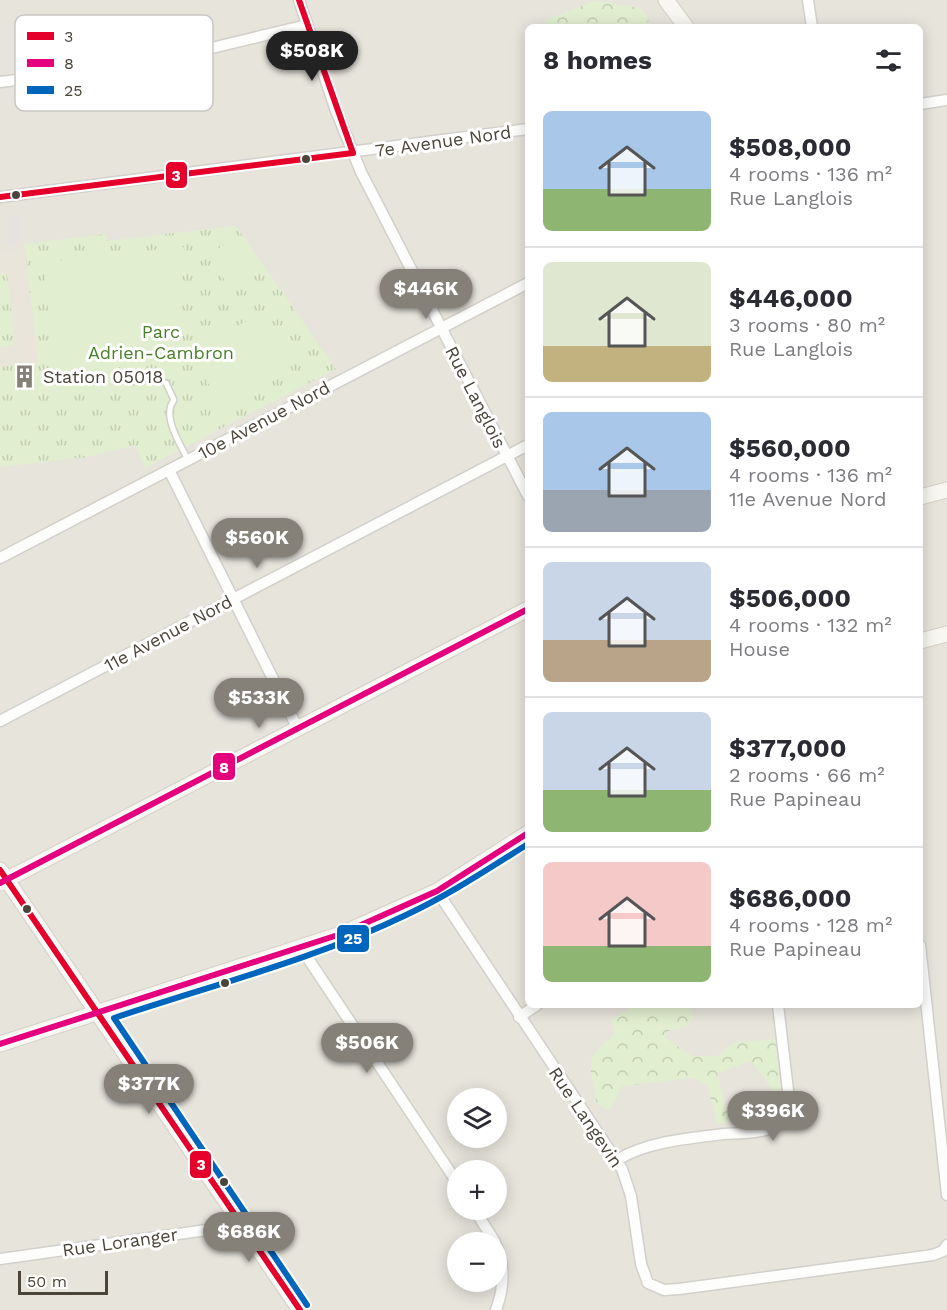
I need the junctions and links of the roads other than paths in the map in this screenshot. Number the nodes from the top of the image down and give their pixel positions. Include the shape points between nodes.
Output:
1 (299, 0) edge
2 (666, 0) edge
3 (808, 0) edge
4 (684, 24) edge
5 (812, 24) edge
6 (307, 25) junction
7 (213, 48) edge
8 (15, 80) edge
9 (0, 82) edge
10 (947, 100) edge
11 (923, 104) edge
12 (525, 129) edge
13 (353, 153) junction
14 (0, 194) edge
15 (525, 285) edge
16 (440, 328) junction
17 (166, 383) dead end
18 (525, 446) edge
19 (506, 456) junction
20 (188, 460) junction
21 (169, 470) junction
22 (947, 490) edge
23 (525, 491) edge
24 (923, 496) edge
25 (0, 558) edge
26 (232, 598) junction
27 (525, 611) edge
28 (947, 634) edge
29 (923, 640) edge
30 (0, 721) edge
31 (297, 727) junction
32 (525, 835) edge
33 (2, 878) edge
34 (437, 891) junction
35 (301, 948) junction
36 (923, 973) edge
37 (532, 1008) edge
38 (778, 1008) edge
39 (100, 1013) junction
40 (519, 1017) junction
41 (0, 1044) edge
42 (617, 1160) junction
43 (447, 1167) edge
44 (947, 1195) edge
45 (239, 1220) junction
46 (947, 1245) edge
47 (0, 1259) edge
48 (502, 1292) edge
49 (300, 1310) edge
50 (496, 1310) edge

1 - 6 street, Rue Langlois
2 - 4 main road
3 - 5 street
6 - 7 street
6 - 13 street, Rue Langlois
8 - 9 street
10 - 11 street
12 - 13 street, 7e Avenue Nord
13 - 14 street, 7e Avenue Nord
13 - 16 street, Rue Langlois
15 - 16 street, 10e Avenue Nord
16 - 19 street, Rue Langlois
16 - 20 street, 10e Avenue Nord
17 - 20 lane via 174,400 170,420
18 - 19 street, 11e Avenue Nord
19 - 23 street, Rue Langlois
19 - 26 street, 11e Avenue Nord
20 - 21 street, 10e Avenue Nord
21 - 25 street, 10e Avenue Nord
21 - 26 street
22 - 24 main road
26 - 30 street, 11e Avenue Nord
26 - 31 street
27 - 31 main road
28 - 29 main road
31 - 33 main road
32 - 34 main road
33 - 39 main road
34 - 35 main road via 381,918
34 - 40 street, Rue Langevin
35 - 39 main road
35 - 43 street
36 - 44 street
37 - 40 street
38 - 42 street via 789,1100 785,1114 775,1126 650,1147
39 - 41 main road
39 - 45 main road
40 - 42 street, Rue Langevin
42 - 46 street, Rue Langevin via 631,1196 644,1276 656,1288 679,1289 933,1255
45 - 47 street, Rue Loranger via 221,1228
45 - 49 main road
48 - 50 street

